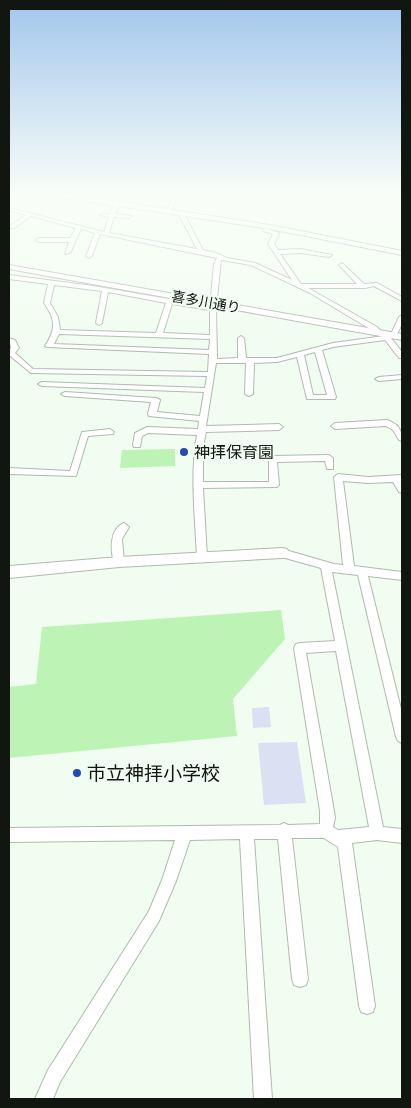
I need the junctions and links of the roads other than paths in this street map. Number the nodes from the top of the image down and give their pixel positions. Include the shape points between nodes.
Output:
1 (69, 246) edge
2 (93, 246) edge
3 (171, 246) edge
4 (198, 246) edge
5 (272, 246) edge
6 (367, 246) edge
7 (201, 251) junction
8 (275, 252) junction
9 (66, 253) dead end
10 (402, 253) edge
11 (329, 255) dead end
12 (89, 256) dead end
13 (222, 258) junction
14 (342, 265) dead end
15 (9, 267) edge
16 (9, 277) edge
17 (52, 282) junction
18 (299, 286) junction
19 (362, 286) junction
20 (105, 290) junction
21 (173, 299) junction
22 (402, 299) edge
23 (214, 306) junction
24 (402, 317) edge
25 (99, 323) dead end
26 (57, 332) junction
27 (159, 335) junction
28 (390, 336) edge
29 (213, 337) junction
30 (241, 338) dead end
31 (9, 340) edge
32 (318, 350) junction
33 (213, 352) junction
34 (300, 354) junction
35 (402, 356) edge
36 (246, 360) junction
37 (212, 361) junction
38 (210, 374) junction
39 (402, 377) edge
40 (379, 378) dead end
41 (42, 384) dead end
42 (208, 390) junction
43 (65, 394) dead end
44 (249, 394) dead end
45 (203, 419) junction
46 (335, 426) dead end
47 (279, 427) dead end
48 (202, 430) junction
49 (110, 432) dead end
50 (402, 438) edge
51 (136, 445) dead end
52 (330, 467) dead end
53 (9, 471) edge
54 (399, 478) edge
55 (198, 485) junction
56 (402, 490) edge
57 (124, 527) dead end
58 (282, 553) joint
59 (202, 557) junction
60 (119, 562) junction
61 (326, 566) junction
62 (349, 570) junction
63 (9, 572) edge
64 (362, 572) junction
65 (402, 576) edge
66 (341, 646) junction
67 (402, 737) edge
68 (284, 830) junction
69 (246, 831) junction
70 (185, 832) junction
71 (377, 833) junction
72 (331, 834) junction
73 (9, 835) edge
74 (402, 836) edge
75 (300, 979) dead end
76 (367, 1006) dead end
77 (44, 1099) edge
78 (263, 1099) edge

1 - 9 street
2 - 12 street
3 - 7 street
4 - 7 street
5 - 8 street
6 - 10 street
7 - 13 street via 218,254
8 - 11 street
8 - 18 street
13 - 18 street via 253,264
13 - 23 street via 217,264
14 - 19 street
15 - 21 street, 喜多川通り
16 - 17 street
17 - 20 street
17 - 26 street via 47,303
18 - 19 street
18 - 28 street
19 - 22 street via 375,284
20 - 21 street
20 - 25 street
21 - 23 street, 喜多川通り
21 - 27 street via 167,304
23 - 28 street, 喜多川通り
23 - 29 street
24 - 28 street
26 - 27 street
26 - 33 street via 49,346
27 - 29 street
28 - 32 street
28 - 35 street
29 - 33 street
30 - 36 street
31 - 38 street via 12,340 14,348 11,353 31,371
32 - 34 street
32 - 34 street via 332,397 310,397
33 - 37 street
34 - 36 street via 277,360
36 - 37 street
36 - 44 street
37 - 38 street
38 - 42 street
39 - 40 street
41 - 42 street
42 - 45 street
43 - 45 street via 156,400 152,414
45 - 48 street
46 - 50 street via 387,423 396,428
47 - 48 street
48 - 51 street via 147,430 138,435
48 - 55 street
49 - 53 street via 85,434 73,474
52 - 55 street via 329,458 268,459 274,485
54 - 56 street
54 - 62 street via 368,480 338,477
55 - 59 street
57 - 60 street via 116,542
58 - 59 street
58 - 61 street
59 - 60 street
60 - 63 street
61 - 62 street
61 - 66 street
62 - 64 street
64 - 65 street
64 - 67 street
66 - 71 street
66 - 72 street via 300,648
68 - 69 street
68 - 72 street
68 - 75 street
69 - 70 street
69 - 78 street
70 - 73 street
70 - 77 street via 154,916 54,1076
71 - 72 street
71 - 74 street
72 - 76 street via 345,844

